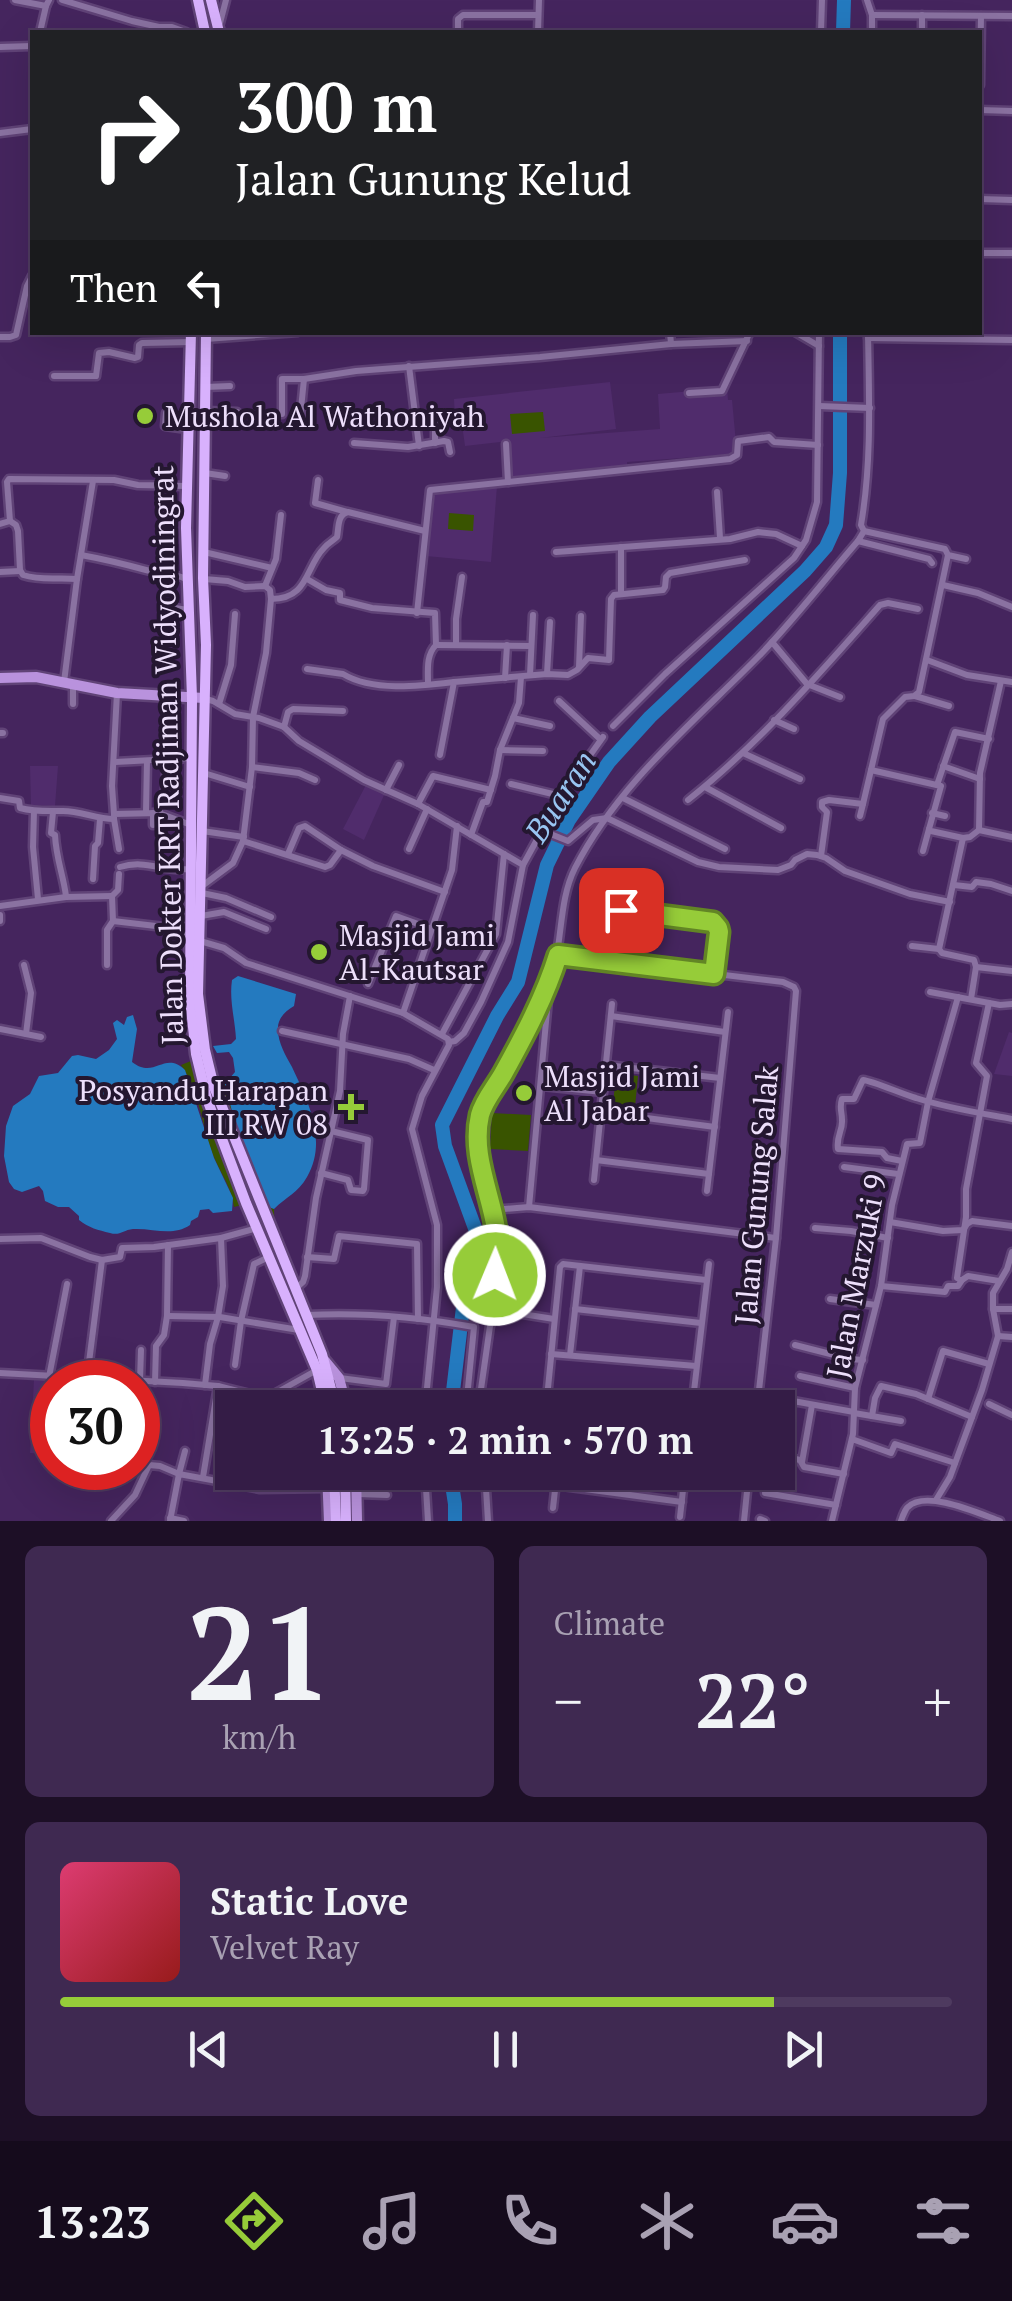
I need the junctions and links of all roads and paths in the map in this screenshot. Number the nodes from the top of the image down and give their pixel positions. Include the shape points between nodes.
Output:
1 (15, 0) edge
2 (62, 0) edge
3 (198, 0) edge
4 (210, 0) edge
5 (226, 0) edge
6 (539, 0) edge
7 (822, 0) edge
8 (867, 0) edge
9 (48, 3) edge
10 (538, 14) junction
11 (872, 15) junction
12 (922, 15) junction
13 (981, 16) junction
14 (1012, 16) edge
15 (41, 30) edge
16 (165, 30) edge
17 (205, 30) edge
18 (218, 30) edge
19 (219, 30) edge
20 (458, 30) edge
21 (538, 30) edge
22 (821, 30) edge
23 (872, 30) edge
24 (922, 30) edge
25 (981, 30) edge
26 (30, 46) edge
27 (0, 47) edge
28 (982, 110) edge
29 (1012, 110) edge
30 (30, 129) edge
31 (0, 133) edge
32 (982, 199) edge
33 (1012, 200) edge
34 (982, 253) edge
35 (1012, 253) edge
36 (30, 280) edge
37 (237, 335) edge
38 (670, 335) edge
39 (800, 335) edge
40 (820, 335) edge
41 (868, 335) edge
42 (206, 336) edge
43 (915, 336) edge
44 (967, 336) edge
45 (0, 337) edge
46 (191, 337) edge
47 (749, 337) edge
48 (1012, 340) edge
49 (671, 344) junction
50 (819, 346) junction
51 (409, 366) junction
52 (54, 376) dead end
53 (304, 379) junction
54 (230, 386) dead end
55 (205, 387) junction
56 (689, 393) dead end
57 (821, 406) junction
58 (869, 408) junction
59 (204, 411) junction
60 (237, 412) dead end
61 (166, 413) dead end
62 (282, 414) dead end
63 (435, 418) dead end
64 (300, 419) dead end
65 (187, 428) junction
66 (354, 443) dead end
67 (435, 443) junction
68 (506, 444) dead end
69 (818, 445) junction
70 (419, 446) junction
71 (450, 452) dead end
72 (204, 473) junction
73 (226, 476) dead end
74 (93, 480) junction
75 (318, 480) dead end
76 (508, 482) junction
77 (186, 486) junction
78 (717, 492) dead end
79 (348, 512) junction
80 (281, 516) dead end
81 (10, 521) junction
82 (0, 524) edge
83 (864, 530) junction
84 (425, 531) junction
85 (720, 538) junction
86 (858, 540) junction
87 (802, 546) junction
88 (622, 547) junction
89 (203, 552) junction
90 (556, 552) dead end
91 (81, 555) junction
92 (948, 555) junction
93 (966, 559) dead end
94 (745, 560) dead end
95 (932, 563) dead end
96 (272, 568) junction
97 (20, 571) junction
98 (0, 572) edge
99 (462, 577) dead end
100 (202, 578) junction
101 (77, 579) junction
102 (307, 579) junction
103 (187, 580) junction
104 (943, 585) junction
105 (265, 586) junction
106 (621, 593) junction
107 (271, 599) junction
108 (1012, 606) edge
109 (168, 608) dead end
110 (189, 610) junction
111 (918, 610) dead end
112 (416, 613) junction
113 (235, 614) dead end
114 (533, 615) dead end
115 (581, 616) dead end
116 (550, 622) dead end
117 (772, 642) junction
118 (456, 644) junction
119 (436, 646) junction
120 (507, 646) junction
121 (531, 646) junction
122 (927, 660) junction
123 (579, 667) junction
124 (307, 668) dead end
125 (547, 674) junction
126 (526, 676) junction
127 (0, 678) edge
128 (505, 678) junction
129 (1001, 681) junction
130 (454, 682) junction
131 (1012, 682) edge
132 (68, 683) junction
133 (428, 684) junction
134 (807, 684) junction
135 (117, 693) junction
136 (914, 696) junction
137 (840, 697) dead end
138 (198, 698) junction
139 (558, 701) dead end
140 (73, 704) dead end
141 (218, 704) junction
142 (949, 706) dead end
143 (343, 711) dead end
144 (253, 717) junction
145 (512, 718) junction
146 (774, 720) junction
147 (550, 726) dead end
148 (613, 726) dead end
149 (284, 728) junction
150 (794, 729) dead end
151 (989, 739) junction
152 (500, 750) junction
153 (543, 751) dead end
154 (743, 753) junction
155 (440, 755) dead end
156 (192, 758) junction
157 (167, 759) junction
158 (147, 761) junction
159 (115, 762) junction
160 (400, 766) dead end
161 (942, 766) junction
162 (252, 767) junction
163 (871, 770) junction
164 (204, 773) junction
165 (980, 778) junction
166 (316, 780) dead end
167 (800, 780) dead end
168 (511, 784) dead end
169 (936, 785) junction
170 (250, 787) junction
171 (705, 787) junction
172 (386, 790) junction
173 (491, 790) junction
174 (561, 796) junction
175 (0, 798) edge
176 (623, 798) junction
177 (688, 800) dead end
178 (418, 804) junction
179 (863, 804) junction
180 (427, 810) junction
181 (34, 812) junction
182 (52, 812) junction
183 (153, 813) junction
184 (932, 813) junction
185 (114, 816) junction
186 (860, 816) dead end
187 (945, 816) dead end
188 (607, 818) junction
189 (100, 819) junction
190 (153, 825) dead end
191 (457, 826) junction
192 (196, 828) junction
193 (782, 828) dead end
194 (929, 829) junction
195 (979, 830) junction
196 (546, 833) junction
197 (471, 835) junction
198 (1012, 837) edge
199 (964, 838) junction
200 (244, 839) junction
201 (119, 849) dead end
202 (409, 849) dead end
203 (725, 849) dead end
204 (340, 850) junction
205 (923, 851) dead end
206 (288, 854) junction
207 (504, 854) junction
208 (822, 856) junction
209 (524, 865) junction
210 (190, 868) junction
211 (93, 879) dead end
212 (628, 880) dead end
213 (954, 885) junction
214 (202, 890) junction
215 (1012, 891) edge
216 (445, 892) junction
217 (112, 896) junction
218 (66, 897) junction
219 (38, 899) junction
220 (950, 902) junction
221 (0, 906) edge
222 (201, 916) junction
223 (271, 917) dead end
224 (113, 921) junction
225 (266, 928) dead end
226 (432, 929) junction
227 (195, 939) junction
228 (912, 946) dead end
229 (940, 949) junction
230 (558, 955) junction
231 (24, 965) dead end
232 (107, 965) dead end
233 (976, 967) junction
234 (1012, 971) edge
235 (714, 974) junction
236 (550, 981) junction
237 (368, 984) dead end
238 (930, 992) dead end
239 (350, 996) junction
240 (958, 996) junction
241 (971, 998) junction
242 (988, 1003) junction
243 (612, 1004) dead end
244 (1012, 1004) edge
245 (403, 1012) junction
246 (728, 1012) dead end
247 (611, 1016) junction
248 (0, 1030) edge
249 (282, 1031) dead end
250 (726, 1032) junction
251 (26, 1034) junction
252 (41, 1037) dead end
253 (446, 1038) junction
254 (343, 1044) junction
255 (606, 1065) junction
256 (434, 1070) junction
257 (720, 1078) junction
258 (542, 1082) junction
259 (603, 1089) junction
260 (928, 1102) junction
261 (601, 1112) junction
262 (980, 1114) junction
263 (1012, 1119) edge
264 (714, 1127) junction
265 (331, 1131) junction
266 (596, 1160) junction
267 (902, 1161) junction
268 (844, 1167) dead end
269 (321, 1174) junction
270 (709, 1174) junction
271 (898, 1174) junction
272 (594, 1180) dead end
273 (708, 1191) dead end
274 (530, 1206) junction
275 (493, 1210) junction
276 (890, 1222) junction
277 (1012, 1226) edge
278 (257, 1228) junction
279 (814, 1228) dead end
280 (964, 1230) junction
281 (221, 1238) junction
282 (776, 1238) junction
283 (888, 1238) junction
284 (0, 1239) edge
285 (168, 1245) junction
286 (1012, 1252) edge
287 (270, 1257) junction
288 (307, 1257) junction
289 (102, 1260) junction
290 (710, 1264) dead end
291 (580, 1266) junction
292 (706, 1280) junction
293 (962, 1280) junction
294 (1000, 1281) junction
295 (67, 1284) dead end
296 (881, 1286) junction
297 (294, 1289) junction
298 (830, 1298) dead end
299 (876, 1305) junction
300 (1012, 1308) edge
301 (575, 1309) junction
302 (993, 1309) junction
303 (496, 1310) junction
304 (305, 1314) junction
305 (168, 1316) junction
306 (218, 1317) junction
307 (394, 1317) junction
308 (418, 1319) junction
309 (554, 1319) junction
310 (241, 1321) junction
311 (437, 1321) junction
312 (701, 1323) junction
313 (300, 1330) junction
314 (998, 1336) junction
315 (1012, 1337) edge
316 (795, 1346) dead end
317 (141, 1350) dead end
318 (551, 1354) junction
319 (570, 1355) junction
320 (52, 1360) edge
321 (89, 1360) edge
322 (141, 1360) edge
323 (156, 1360) edge
324 (863, 1360) junction
325 (989, 1364) junction
326 (234, 1365) dead end
327 (321, 1365) junction
328 (696, 1366) junction
329 (0, 1373) edge
330 (30, 1375) edge
331 (800, 1376) dead end
332 (339, 1378) junction
333 (160, 1382) edge
334 (205, 1385) junction
335 (218, 1386) junction
336 (856, 1388) junction
337 (323, 1390) edge
338 (330, 1390) edge
339 (342, 1390) edge
340 (427, 1390) edge
341 (468, 1390) edge
342 (481, 1390) edge
343 (547, 1390) edge
344 (694, 1390) edge
345 (759, 1390) edge
346 (928, 1399) junction
347 (989, 1404) dead end
348 (812, 1405) junction
349 (854, 1412) junction
350 (872, 1416) junction
351 (1012, 1416) edge
352 (972, 1417) junction
353 (901, 1422) dead end
354 (852, 1439) junction
355 (185, 1451) dead end
356 (955, 1463) junction
357 (804, 1464) junction
358 (179, 1474) junction
359 (844, 1474) junction
360 (203, 1477) junction
361 (215, 1480) edge
362 (328, 1490) edge
363 (334, 1490) edge
364 (339, 1490) edge
365 (358, 1490) edge
366 (426, 1490) edge
367 (486, 1490) edge
368 (555, 1490) edge
369 (592, 1490) edge
370 (683, 1490) edge
371 (748, 1490) edge
372 (765, 1492) dead end
373 (358, 1494) junction
374 (387, 1495) dead end
375 (936, 1500) junction
376 (682, 1502) junction
377 (836, 1506) junction
378 (553, 1508) dead end
379 (680, 1518) dead end
380 (980, 1518) edge
381 (170, 1519) edge
382 (112, 1521) edge
383 (184, 1521) edge
384 (332, 1521) edge
385 (346, 1521) edge
386 (357, 1521) edge
387 (428, 1521) edge
388 (488, 1521) edge
389 (744, 1521) edge
390 (832, 1521) edge
391 (901, 1521) edge
392 (1000, 1521) edge

1 - 9 street
2 - 16 street
3 - 17 main road
4 - 18 main road
5 - 19 street
6 - 10 street
7 - 22 street
8 - 11 street
9 - 15 street
10 - 20 street via 464,15
10 - 21 street
11 - 12 street
11 - 23 street
12 - 13 street
12 - 24 street
13 - 14 street
13 - 25 street
26 - 27 street
28 - 29 street
30 - 31 street
32 - 33 street
34 - 35 street
36 - 45 street via 16,335
37 - 42 street
38 - 49 street
39 - 50 street
40 - 50 street
41 - 43 street
41 - 58 street
42 - 55 main road, Jalan Dokter KRT Radjiman Widyodiningrat
43 - 44 street
44 - 48 street
46 - 52 street via 142,342 135,358 99,353 96,376
46 - 65 main road, Jalan Dokter KRT Radjiman Widyodiningrat
47 - 49 street
47 - 56 street via 722,392
49 - 51 street
50 - 57 street
51 - 53 street
51 - 70 street
53 - 62 street via 281,380
53 - 64 street
54 - 55 street
55 - 59 main road, Jalan Dokter KRT Radjiman Widyodiningrat
57 - 58 street
57 - 69 street
58 - 83 street
59 - 60 street
59 - 72 main road, Jalan Dokter KRT Radjiman Widyodiningrat
61 - 65 street via 165,426
63 - 67 street
65 - 77 main road, Jalan Dokter KRT Radjiman Widyodiningrat
66 - 70 street
67 - 70 street
67 - 71 street via 446,441
68 - 76 street
69 - 76 street via 771,437 740,441 730,459
69 - 87 street via 816,513
72 - 73 street
72 - 89 main road, Jalan Dokter KRT Radjiman Widyodiningrat
74 - 77 street
74 - 81 street via 8,480
74 - 91 street
75 - 79 street via 315,503
76 - 84 street via 430,490
77 - 103 main road, Jalan Dokter KRT Radjiman Widyodiningrat
78 - 85 street
79 - 84 street
79 - 102 street
80 - 96 street
81 - 82 street
81 - 97 street via 18,531
83 - 86 street
83 - 92 street via 946,549
84 - 112 street
85 - 87 street via 765,532
85 - 88 street
86 - 95 street
86 - 117 street
87 - 148 street
88 - 90 street
88 - 106 street
89 - 96 street
89 - 100 main road, Jalan Dokter KRT Radjiman Widyodiningrat
91 - 101 street
91 - 103 street
92 - 93 street
92 - 104 street
94 - 106 street via 670,573 663,590
96 - 105 street
97 - 98 street
97 - 101 street via 40,579
99 - 118 street
100 - 105 street
100 - 138 main road, Jalan Dokter KRT Radjiman Widyodiningrat via 206,644
101 - 132 street
102 - 107 street
102 - 112 street via 340,592 340,600
103 - 110 main road, Jalan Dokter KRT Radjiman Widyodiningrat
104 - 108 street
104 - 122 street
105 - 107 street
106 - 123 street via 611,600 609,660 592,658
107 - 144 street
109 - 110 street
110 - 138 main road, Jalan Dokter KRT Radjiman Widyodiningrat
111 - 134 street via 880,605
112 - 119 street via 436,614
113 - 141 street via 231,666
114 - 121 street
115 - 123 street
116 - 125 street
117 - 134 street
117 - 176 street
118 - 119 street
118 - 120 street
119 - 133 street
120 - 121 street
120 - 128 street
121 - 126 street
122 - 129 street
122 - 136 street
123 - 125 street
124 - 133 street via 371,684
125 - 126 street
126 - 128 street
126 - 145 street
127 - 132 street
128 - 130 street
129 - 131 street
129 - 151 street
130 - 133 street
130 - 155 street
132 - 135 street
132 - 140 street
134 - 137 street
134 - 146 street
135 - 138 street
135 - 159 street
136 - 142 street
136 - 163 street via 904,696 883,720
138 - 141 street
138 - 156 main road, Jalan Dokter KRT Radjiman Widyodiningrat
138 - 164 main road, Jalan Dokter KRT Radjiman Widyodiningrat
139 - 174 street via 602,738
141 - 144 street
143 - 149 street via 293,710
144 - 149 street
144 - 162 street
145 - 147 street
145 - 152 street
146 - 150 street
146 - 154 street
149 - 172 street
151 - 161 street via 955,732
151 - 165 street
152 - 153 street
152 - 173 street
154 - 167 street
154 - 171 street
156 - 157 street
156 - 192 main road, Jalan Dokter KRT Radjiman Widyodiningrat
157 - 158 street
157 - 183 street via 164,797
158 - 159 street
158 - 183 street
159 - 185 street
160 - 172 street
161 - 165 street
161 - 169 street
162 - 166 street
162 - 170 street
163 - 169 street
163 - 179 street
164 - 170 street
164 - 192 main road, Jalan Dokter KRT Radjiman Widyodiningrat
165 - 195 street
168 - 174 street
169 - 184 street via 941,788
170 - 200 street
171 - 177 street
171 - 193 street
172 - 178 street
173 - 178 street via 433,776
173 - 197 street
174 - 196 street
175 - 181 street
176 - 188 street
176 - 203 street
178 - 180 street
179 - 186 street
179 - 208 street via 823,801
180 - 191 street
180 - 202 street
181 - 182 street
181 - 219 street
182 - 189 street
182 - 218 street via 50,833
183 - 185 street
183 - 190 street
183 - 192 street
184 - 187 street
184 - 194 street
185 - 189 street
185 - 201 street
188 - 196 street via 593,820 570,840
188 - 208 street via 720,867 778,870 807,854
188 - 230 street via 568,885
189 - 211 street
191 - 197 street
191 - 216 street
192 - 200 street
192 - 210 main road, Jalan Dokter KRT Radjiman Widyodiningrat
192 - 214 main road, Jalan Dokter KRT Radjiman Widyodiningrat
194 - 199 street
194 - 205 street
195 - 198 street
195 - 199 street
196 - 209 street
197 - 207 street
199 - 213 street
200 - 206 street
200 - 214 street via 234,863
204 - 206 street via 324,867
204 - 206 street via 302,826
204 - 216 street
207 - 209 street
207 - 253 street via 496,934
208 - 220 street via 845,871
209 - 253 street via 508,942 464,1033 455,1041
210 - 217 street via 137,863 119,870
210 - 227 main road, Jalan Dokter KRT Radjiman Widyodiningrat
212 - 235 street via 618,900 621,910 713,922
213 - 215 street via 982,882
213 - 220 street
214 - 222 main road, Jalan Dokter KRT Radjiman Widyodiningrat
214 - 223 street
216 - 226 street
217 - 218 street
217 - 224 street
218 - 219 street
219 - 221 street
220 - 229 street
222 - 225 street via 224,912
222 - 227 main road, Jalan Dokter KRT Radjiman Widyodiningrat
224 - 227 street via 173,928
224 - 232 street
226 - 237 street via 396,916
226 - 245 street
227 - 239 street
227 - 278 main road, Jalan Dokter KRT Radjiman Widyodiningrat via 190,1000 196,1054
227 - 297 main road, Jalan Dokter KRT Radjiman Widyodiningrat via 214,1087
228 - 229 street
229 - 233 street via 974,959
230 - 235 street
230 - 236 street
231 - 251 street via 32,993
233 - 234 street
233 - 241 street
235 - 282 street, Jalan Gunung Salak via 783,982 796,992
236 - 258 street
236 - 275 street via 480,1116 478,1148
238 - 240 street
239 - 245 street
239 - 254 street
240 - 241 street
240 - 260 street, Jalan Marzuki 9
241 - 242 street
242 - 244 street
242 - 262 street via 976,1063 987,1075
243 - 247 street
245 - 253 street
246 - 250 street
247 - 250 street
247 - 255 street
248 - 251 street
249 - 254 street
250 - 257 street
251 - 252 street
253 - 256 street
254 - 256 street
254 - 265 street
255 - 257 street
255 - 259 street
256 - 311 street via 412,1129 437,1225
257 - 264 street
258 - 259 street
258 - 274 street
259 - 261 street
260 - 262 street
260 - 267 street, Jalan Marzuki 9 via 920,1143 907,1144
260 - 267 street via 865,1079 854,1099 842,1099 839,1149 882,1152
261 - 264 street
261 - 266 street
262 - 263 street
262 - 280 street
264 - 270 street
265 - 269 street
265 - 269 street via 368,1140 363,1191
266 - 270 street
266 - 272 street
267 - 271 street, Jalan Marzuki 9
268 - 271 street
269 - 288 street
270 - 273 street
271 - 276 street, Jalan Marzuki 9
274 - 275 street
274 - 282 street
275 - 303 street
276 - 280 street
276 - 283 street, Jalan Marzuki 9
277 - 280 street via 972,1221
278 - 281 street
278 - 287 main road, Jalan Dokter KRT Radjiman Widyodiningrat
279 - 283 street
280 - 293 street via 956,1278
281 - 285 street
281 - 306 street
282 - 345 street, Jalan Gunung Salak
283 - 296 street, Jalan Marzuki 9
284 - 289 street via 41,1238
285 - 289 street via 122,1248 120,1257
285 - 305 street
286 - 294 street
287 - 310 street via 254,1264
287 - 313 main road, Jalan Dokter KRT Radjiman Widyodiningrat
288 - 297 street via 303,1282
288 - 308 street via 334,1259 339,1236 418,1244
289 - 321 street
290 - 292 street
291 - 292 street
291 - 301 street
291 - 309 street via 560,1267
292 - 312 street
293 - 294 street
293 - 296 street via 945,1292
294 - 302 street
295 - 320 street
296 - 299 street, Jalan Marzuki 9
297 - 304 main road, Jalan Dokter KRT Radjiman Widyodiningrat
298 - 299 street
299 - 324 street, Jalan Marzuki 9
300 - 302 street
301 - 312 street
301 - 319 street
302 - 314 street
303 - 309 street
303 - 342 street
304 - 307 street
304 - 327 main road, Jalan Dokter KRT Radjiman Widyodiningrat
305 - 306 street
305 - 323 street
306 - 310 street
306 - 334 street
307 - 308 street
307 - 332 street via 386,1384
308 - 311 street
309 - 318 street
310 - 313 street
310 - 326 street
311 - 340 street
311 - 341 street via 475,1329
312 - 328 street
313 - 327 main road, Jalan Dokter KRT Radjiman Widyodiningrat
314 - 315 street
314 - 325 street
316 - 324 street
317 - 322 street
318 - 319 street
318 - 343 street
319 - 328 street
324 - 336 street, Jalan Marzuki 9
325 - 346 street via 943,1352
325 - 352 street
327 - 332 street, Jalan Dokter KRT Radjiman Widyodiningrat
327 - 335 street via 268,1396
327 - 337 main road, Jalan Dokter KRT Radjiman Widyodiningrat
327 - 338 main road, Jalan Dokter KRT Radjiman Widyodiningrat
328 - 344 street
329 - 330 street
331 - 336 street
332 - 339 street, Jalan Dokter KRT Radjiman Widyodiningrat
333 - 334 street
334 - 335 street
335 - 360 street
336 - 349 street, Jalan Marzuki 9
346 - 350 street via 881,1386
346 - 352 street
347 - 351 street
348 - 349 street
348 - 357 street
348 - 357 street via 794,1401 784,1420 791,1422 782,1455
349 - 350 street
349 - 354 street, Jalan Marzuki 9
350 - 353 street
352 - 356 street
354 - 356 street
354 - 359 street, Jalan Marzuki 9
355 - 358 street
356 - 375 street
357 - 359 street
358 - 360 street
358 - 381 street
358 - 382 street via 150,1465
359 - 377 street, Jalan Marzuki 9
360 - 361 street
362 - 384 street
363 - 384 main road
364 - 385 main road
365 - 373 street
366 - 387 street
367 - 388 street
368 - 378 street
369 - 376 street
370 - 376 street
371 - 389 street
372 - 377 street
373 - 374 street
373 - 386 street
375 - 380 street
375 - 391 street via 911,1504
376 - 379 street
377 - 390 street, Jalan Marzuki 9
380 - 392 street
381 - 383 street

